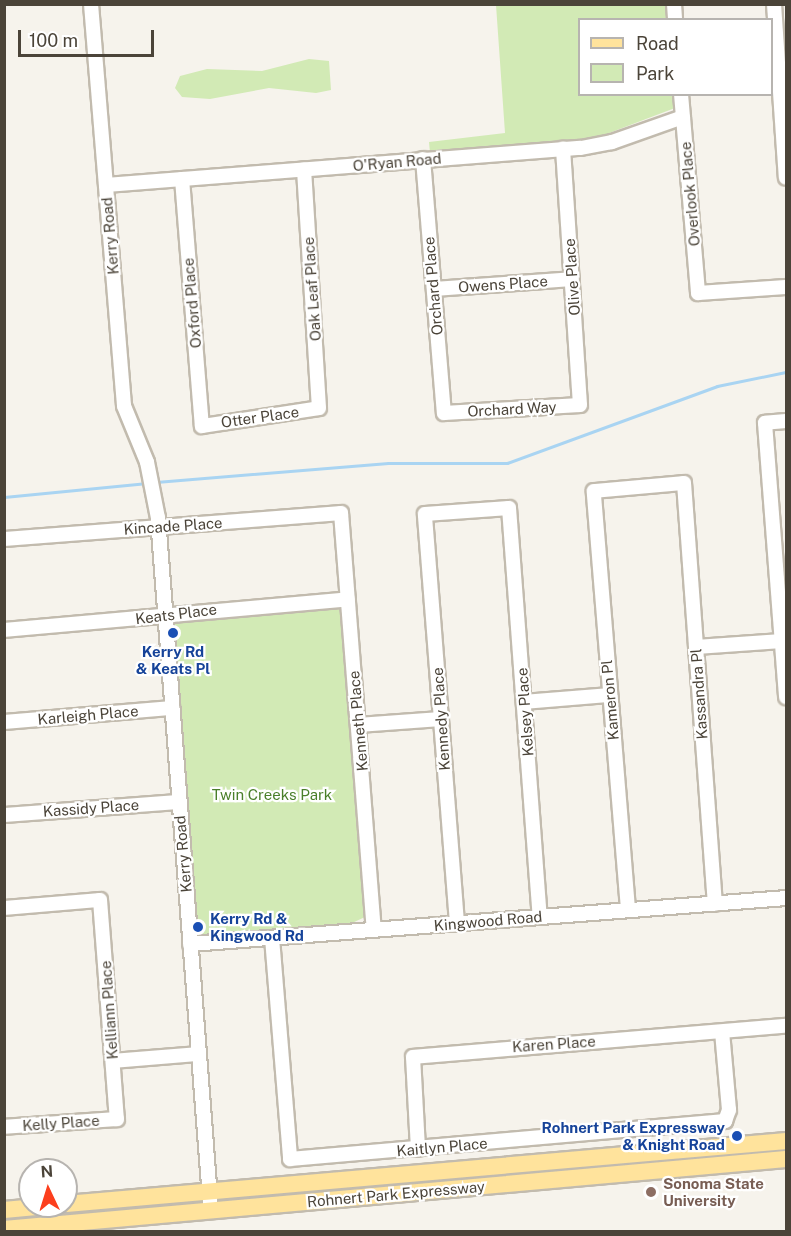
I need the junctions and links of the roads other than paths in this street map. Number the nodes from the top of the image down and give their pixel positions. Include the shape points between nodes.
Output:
1 (92, 4) edge
2 (774, 4) edge
3 (681, 96) edge
4 (683, 117) junction
5 (563, 149) junction
6 (423, 159) junction
7 (304, 169) junction
8 (786, 178) edge
9 (182, 179) junction
10 (106, 184) junction
11 (572, 279) junction
12 (786, 286) edge
13 (434, 289) junction
14 (580, 405) joint
15 (320, 408) joint
16 (444, 413) joint
17 (786, 421) edge
18 (202, 426) joint
19 (684, 483) joint
20 (341, 513) joint
21 (425, 514) joint
22 (158, 527) junction
23 (4, 539) edge
24 (348, 599) junction
25 (165, 616) junction
26 (4, 630) edge
27 (782, 641) junction
28 (696, 646) junction
29 (610, 695) junction
30 (786, 697) edge
31 (524, 702) junction
32 (171, 708) junction
33 (441, 718) junction
34 (4, 722) edge
35 (358, 725) junction
36 (178, 802) junction
37 (4, 815) edge
38 (786, 898) edge
39 (715, 904) junction
40 (4, 908) edge
41 (628, 909) junction
42 (540, 917) junction
43 (457, 923) junction
44 (374, 930) junction
45 (272, 938) junction
46 (190, 944) junction
47 (786, 1026) edge
48 (722, 1032) junction
49 (199, 1054) junction
50 (113, 1061) junction
51 (117, 1119) joint
52 (4, 1127) edge
53 (786, 1141) edge
54 (418, 1149) junction
55 (786, 1159) edge
56 (209, 1192) junction
57 (78, 1203) edge
58 (211, 1211) junction
59 (4, 1229) edge

1 - 10 street, Kerry Road
2 - 8 street
3 - 4 street, Overlook Place
4 - 5 street, O'Ryan Road via 612,142
4 - 12 street, Overlook Place via 699,293
5 - 6 street, O'Ryan Road
5 - 11 street, Olive Place
6 - 7 street, O'Ryan Road
6 - 13 street, Orchard Place
7 - 9 street, O'Ryan Road
7 - 15 street, Oak Leaf Place
9 - 10 street, O'Ryan Road
9 - 18 street, Oxford Place
10 - 22 street, Kerry Road via 124,406 147,462 156,497
11 - 13 street, Owens Place
11 - 14 street, Olive Place
13 - 16 street, Orchard Place
14 - 16 street, Orchard Way
15 - 18 street, Otter Place
17 - 27 street via 765,423
19 - 28 street, Kassandra Pl
19 - 29 street, Kameron Pl via 594,491
20 - 22 street, Kincade Place
20 - 24 street, Kenneth Place
21 - 31 street, Kelsey Place via 509,508
21 - 33 street, Kennedy Place
22 - 23 street, Kincade Place
22 - 25 street, Kerry Road
24 - 25 street, Keats Place
24 - 35 street, Kenneth Place
25 - 26 street, Keats Place
25 - 32 street, Kerry Road
27 - 28 street
27 - 30 street
28 - 39 street, Kassandra Pl
29 - 31 street
29 - 41 street, Kameron Pl
31 - 42 street, Kelsey Place
32 - 34 street, Karleigh Place
32 - 36 street, Kerry Road
33 - 35 street
33 - 43 street, Kennedy Place
35 - 44 street, Kenneth Place
36 - 37 street, Kassidy Place
36 - 46 street, Kerry Road
38 - 39 street, Kingwood Road
39 - 41 street, Kingwood Road
40 - 50 street, Kelliann Place via 100,900
41 - 42 street, Kingwood Road
42 - 43 street, Kingwood Road
43 - 44 street, Kingwood Road
44 - 45 street, Kingwood Road
45 - 46 street, Kingwood Road
45 - 54 street, Kaitlyn Place via 290,1159
46 - 49 street, Kerry Road
47 - 48 street, Karen Place
48 - 54 street, Kaitlyn Place via 729,1110 725,1121
48 - 54 street, Karen Place via 413,1057
49 - 50 street
49 - 56 street, Kerry Road
50 - 51 street, Kelliann Place
51 - 52 street, Kelly Place
53 - 56 main road, Rohnert Park Expressway
55 - 58 main road, Rohnert Park Expressway
56 - 57 main road, Rohnert Park Expressway
56 - 58 street, Kerry Road
58 - 59 main road, Rohnert Park Expressway

